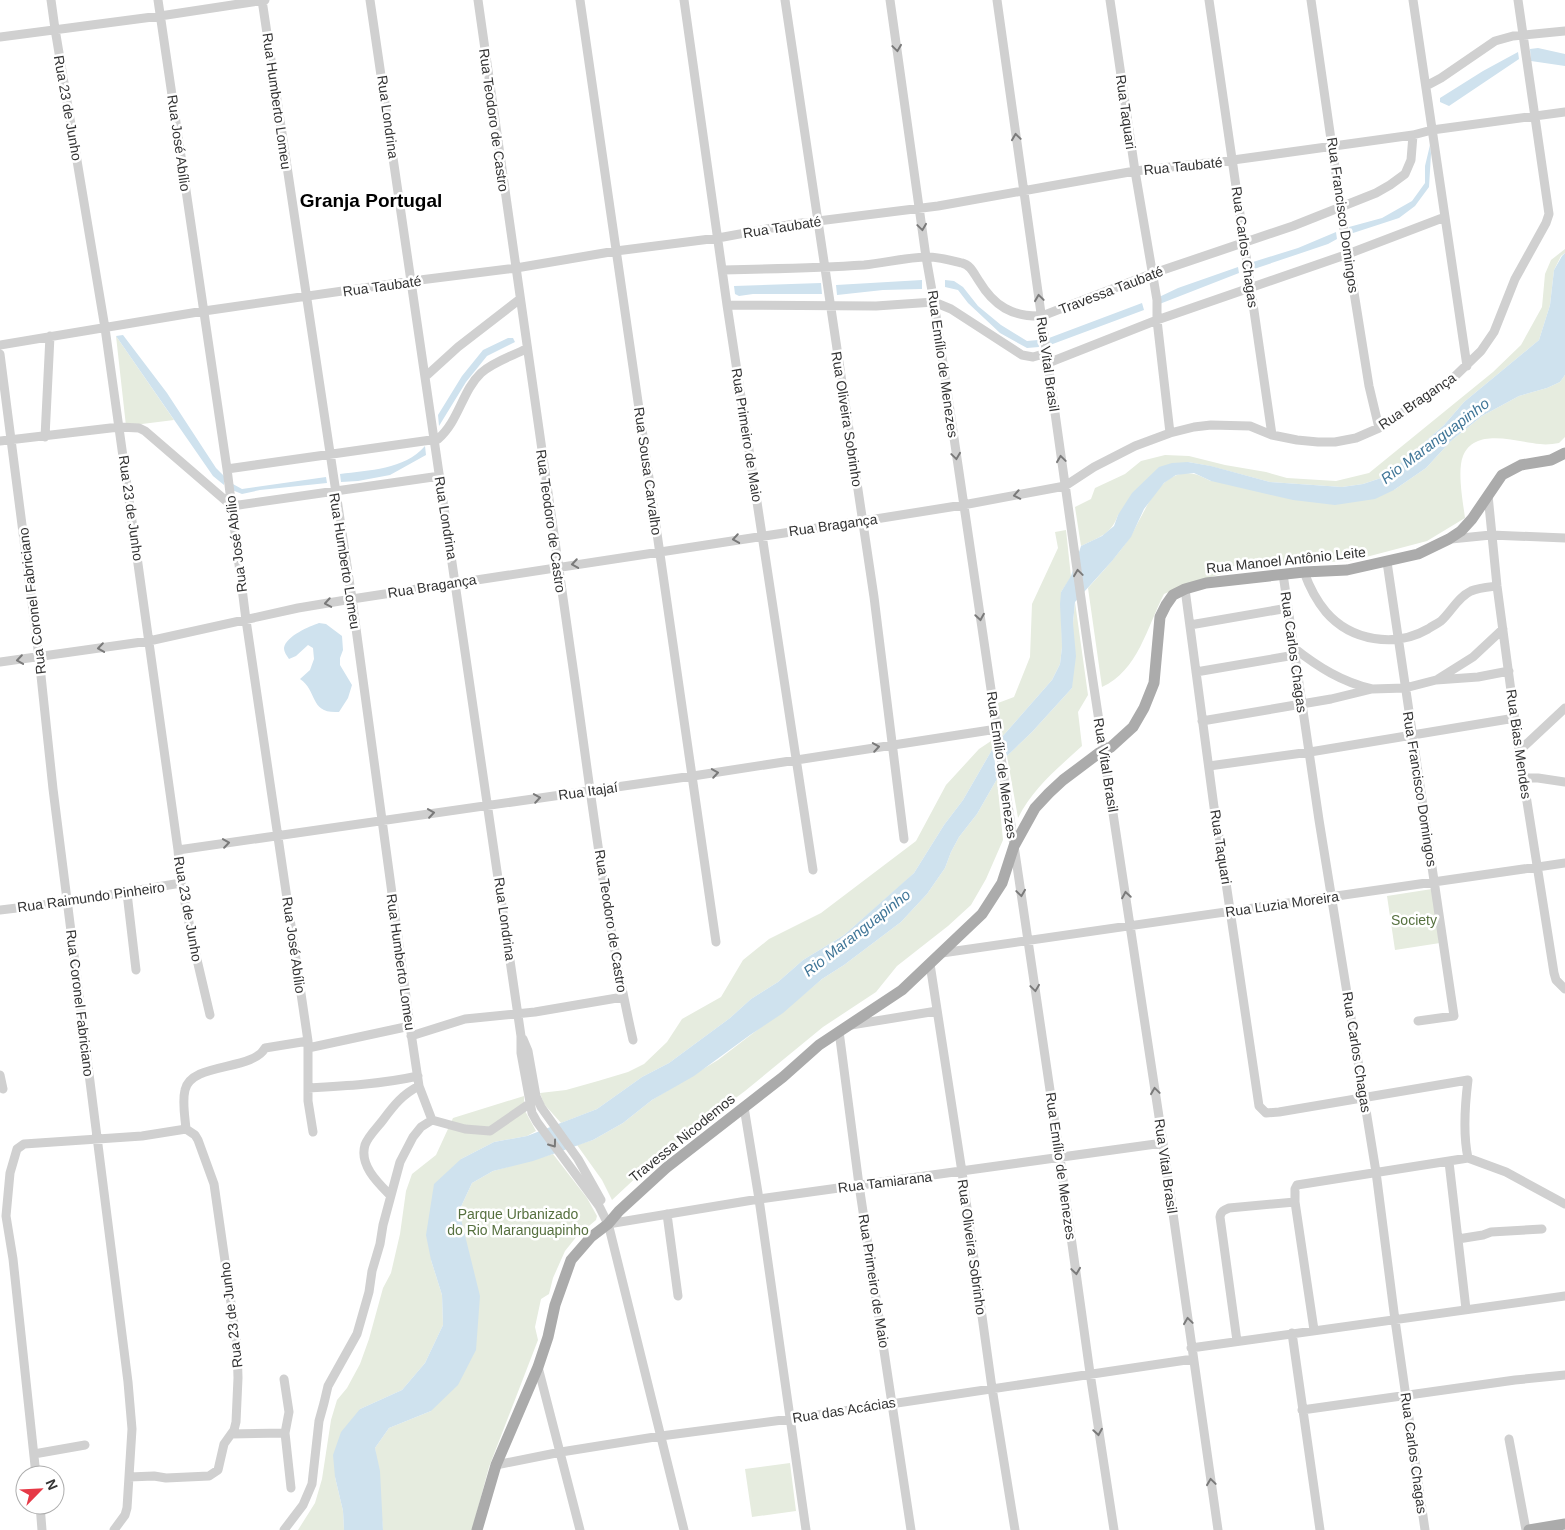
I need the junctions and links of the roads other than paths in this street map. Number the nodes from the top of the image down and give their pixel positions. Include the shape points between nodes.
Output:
1 (51, 0) edge
2 (158, 0) edge
3 (263, 0) edge
4 (370, 0) edge
5 (478, 0) edge
6 (580, 0) edge
7 (684, 0) edge
8 (785, 0) edge
9 (890, 0) edge
10 (997, 0) edge
11 (1110, 0) edge
12 (1209, 0) edge
13 (1311, 0) edge
14 (1413, 0) edge
15 (1518, 0) edge
16 (160, 16) junction
17 (55, 29) junction
18 (1565, 31) edge
19 (1523, 35) junction
20 (0, 37) edge
21 (1426, 86) junction
22 (1565, 112) edge
23 (1535, 116) junction
24 (1432, 130) junction
25 (1413, 135) junction
26 (1332, 146) junction
27 (1233, 160) junction
28 (1135, 171) junction
29 (1024, 191) junction
30 (919, 208) junction
31 (1340, 208) junction
32 (1445, 217) junction
33 (819, 222) junction
34 (718, 238) junction
35 (1244, 243) junction
36 (616, 250) junction
37 (1348, 254) junction
38 (926, 257) junction
39 (824, 267) junction
40 (516, 268) junction
41 (723, 270) junction
42 (1151, 274) junction
43 (412, 281) junction
44 (1251, 287) junction
45 (306, 296) junction
46 (520, 299) junction
47 (934, 302) junction
48 (727, 305) junction
49 (830, 306) junction
50 (204, 311) junction
51 (1042, 316) junction
52 (1157, 320) junction
53 (105, 328) junction
54 (50, 336) junction
55 (0, 345) edge
56 (526, 349) junction
57 (0, 354) edge
58 (1047, 358) junction
59 (1467, 366) junction
60 (425, 377) junction
61 (119, 427) junction
62 (1379, 428) junction
63 (1170, 433) junction
64 (1272, 434) junction
65 (45, 437) junction
66 (12, 439) junction
67 (434, 440) junction
68 (0, 441) edge
69 (329, 453) junction
70 (1565, 453) edge
71 (1551, 460) junction
72 (1565, 460) edge
73 (227, 470) junction
74 (440, 476) junction
75 (1065, 486) junction
76 (335, 492) junction
77 (1488, 495) junction
78 (963, 505) junction
79 (232, 506) junction
80 (863, 521) junction
81 (762, 535) junction
82 (1492, 535) junction
83 (1565, 538) edge
84 (1449, 539) junction
85 (660, 551) junction
86 (1387, 562) junction
87 (558, 567) junction
88 (1304, 572) junction
89 (1283, 574) junction
90 (456, 582) junction
91 (1497, 586) junction
92 (1185, 589) junction
93 (352, 599) junction
94 (1288, 608) junction
95 (246, 620) junction
96 (1190, 625) junction
97 (1503, 630) junction
98 (1398, 639) junction
99 (149, 641) junction
100 (1295, 652) junction
101 (39, 657) junction
102 (0, 662) edge
103 (1509, 671) junction
104 (1196, 672) junction
105 (1436, 680) junction
106 (1404, 688) junction
107 (1372, 689) junction
108 (1302, 704) junction
109 (1565, 708) edge
110 (1515, 718) junction
111 (1202, 721) junction
112 (998, 734) junction
113 (1412, 735) junction
114 (893, 744) junction
115 (1104, 750) junction
116 (1519, 751) junction
117 (1310, 752) junction
118 (796, 760) junction
119 (1209, 766) junction
120 (693, 776) junction
121 (1524, 778) junction
122 (1565, 782) edge
123 (591, 790) junction
124 (489, 806) junction
125 (383, 820) junction
126 (278, 835) junction
127 (904, 839) dead end
128 (1014, 846) junction
129 (178, 850) junction
130 (1565, 863) edge
131 (1537, 867) junction
132 (813, 870) dead end
133 (1434, 882) junction
134 (181, 883) junction
135 (127, 893) junction
136 (1333, 897) junction
137 (67, 902) junction
138 (0, 910) edge
139 (1231, 912) junction
140 (1130, 926) junction
141 (1028, 940) junction
142 (716, 942) dead end
143 (942, 953) junction
144 (930, 964) junction
145 (136, 970) dead end
146 (1565, 989) edge
147 (623, 996) junction
148 (937, 1011) junction
149 (518, 1013) junction
150 (210, 1015) dead end
151 (1418, 1021) dead end
152 (851, 1025) junction
153 (410, 1026) junction
154 (839, 1031) junction
155 (411, 1036) junction
156 (522, 1036) junction
157 (633, 1040) dead end
158 (308, 1045) junction
159 (0, 1075) edge
160 (419, 1081) junction
161 (308, 1088) junction
162 (3, 1090) dead end
163 (1364, 1098) junction
164 (529, 1104) junction
165 (744, 1107) junction
166 (432, 1120) junction
167 (186, 1129) junction
168 (313, 1132) dead end
169 (98, 1140) junction
170 (1163, 1143) junction
171 (1060, 1158) junction
172 (1468, 1158) junction
173 (1450, 1162) junction
174 (962, 1172) junction
175 (1376, 1172) junction
176 (859, 1185) junction
177 (390, 1195) junction
178 (759, 1199) junction
179 (1295, 1202) junction
180 (1565, 1204) edge
181 (667, 1214) junction
182 (608, 1224) junction
183 (1542, 1229) dead end
184 (1458, 1239) junction
185 (678, 1296) dead end
186 (1565, 1296) edge
187 (1466, 1309) junction
188 (1395, 1320) junction
189 (1314, 1330) junction
190 (1292, 1333) junction
191 (1237, 1341) junction
192 (1191, 1348) junction
193 (1193, 1359) junction
194 (538, 1367) junction
195 (1090, 1374) junction
196 (1565, 1375) edge
197 (284, 1379) dead end
198 (992, 1388) junction
199 (1405, 1396) junction
200 (892, 1402) junction
201 (1302, 1410) junction
202 (790, 1419) junction
203 (285, 1433) junction
204 (231, 1434) junction
205 (661, 1436) junction
206 (1509, 1439) dead end
207 (85, 1445) dead end
208 (561, 1452) junction
209 (34, 1454) junction
210 (35, 1465) edge
211 (496, 1465) junction
212 (129, 1477) junction
213 (292, 1488) dead end
214 (41, 1515) edge
215 (1565, 1524) edge
216 (42, 1530) edge
217 (114, 1530) edge
218 (284, 1530) edge
219 (477, 1530) edge
220 (580, 1530) edge
221 (684, 1530) edge
222 (806, 1530) edge
223 (911, 1530) edge
224 (1015, 1530) edge
225 (1114, 1530) edge
226 (1218, 1530) edge
227 (1320, 1530) edge
228 (1425, 1530) edge
229 (1528, 1530) edge

1 - 17 street, Rua 23 de Junho
2 - 16 street, Rua José Abílio
3 - 16 street
3 - 45 street, Rua Humberto Lomeu
4 - 43 street, Rua Londrina
5 - 40 street, Rua Teodoro de Castro
6 - 36 street, Rua Sousa Carvalho
7 - 34 street, Rua Primeiro de Maio
8 - 33 street, Rua Oliveira Sobrinho
9 -> 30 street, Rua Emílio de Menezes
29 -> 10 street, Rua Vital Brasil
11 - 28 street, Rua Taquari
12 - 27 street, Rua Carlos Chagas
13 - 26 street, Rua Francisco Domingos
14 - 21 street
15 - 19 street
16 - 17 street
16 - 50 street, Rua José Abílio
17 - 20 street
17 - 53 street, Rua 23 de Junho
18 - 19 street
19 - 21 street via 1496,41
19 - 23 street
21 - 24 street
22 - 23 street, Rua Taubaté
23 - 24 street, Rua Taubaté
23 - 59 street, Rua Bragança via 1549,214 1515,279 1494,332
24 - 25 street, Rua Taubaté
24 - 32 street
25 - 26 street, Rua Taubaté
25 - 31 street, Travessa Taubaté via 1411,160 1405,174 1383,189
26 - 27 street, Rua Taubaté
26 - 31 street, Rua Francisco Domingos
27 - 28 street, Rua Taubaté
27 - 35 street, Rua Carlos Chagas
28 - 29 street, Rua Taubaté
28 - 42 street, Rua Taquari
29 - 30 street, Rua Taubaté
51 -> 29 street, Rua Vital Brasil
30 - 33 street, Rua Taubaté
30 -> 38 street, Rua Emílio de Menezes
31 - 35 street, Travessa Taubaté
31 - 37 street, Rua Francisco Domingos
32 - 37 street
32 - 59 street
33 - 34 street, Rua Taubaté
33 - 39 street, Rua Oliveira Sobrinho
34 - 36 street, Rua Taubaté
34 - 41 street, Rua Primeiro de Maio
35 - 42 street, Travessa Taubaté
35 - 44 street, Rua Carlos Chagas
36 - 40 street, Rua Taubaté
36 - 85 street, Rua Sousa Carvalho
37 - 44 street
37 - 62 street, Rua Francisco Domingos
38 - 39 street, Travessa Taubaté
38 - 47 street, Rua Emílio de Menezes
38 - 51 street, Travessa Taubaté via 965,263 998,305 1013,312
39 - 41 street, Travessa Taubaté
39 - 49 street, Rua Oliveira Sobrinho
40 - 43 street, Rua Taubaté
40 - 46 street, Rua Teodoro de Castro
41 - 48 street, Rua Primeiro de Maio
42 - 51 street, Travessa Taubaté
42 - 52 street, Rua Taquari via 1157,300
43 - 45 street, Rua Taubaté
43 - 60 street, Rua Londrina
44 - 52 street
44 - 64 street, Rua Carlos Chagas
45 - 50 street, Rua Taubaté
45 - 69 street, Rua Humberto Lomeu
46 - 56 street, Rua Teodoro de Castro
46 - 60 street
47 - 49 street
47 - 58 street via 951,309 1022,355
47 -> 78 street, Rua Emílio de Menezes
48 - 49 street
48 - 81 street, Rua Primeiro de Maio
49 - 80 street, Rua Oliveira Sobrinho
50 - 53 street, Rua Taubaté
50 - 73 street, Rua José Abílio
51 - 58 street, Rua Vital Brasil
52 - 58 street
52 - 63 street, Rua Taquari
53 - 54 street, Rua Taubaté
53 - 61 street, Rua 23 de Junho
54 - 55 street, Rua Taubaté
54 - 65 street
56 - 67 street via 480,374 444,434
56 - 87 street, Rua Teodoro de Castro
57 - 66 street, Rua Coronel Fabriciano
75 -> 58 street, Rua Vital Brasil
59 - 62 street, Rua Bragança via 1448,383
60 - 67 street, Rua Londrina
61 - 65 street
61 - 79 street via 145,431
61 - 99 street, Rua 23 de Junho
62 - 64 street, Rua Bragança via 1356,438 1335,442 1297,440
63 - 64 street, Rua Bragança via 1194,427 1231,425 1250,426
63 - 75 street, Rua Bragança via 1116,455
65 - 66 street
66 - 68 street
66 - 101 street, Rua Coronel Fabriciano
67 - 69 street
67 - 74 street, Rua Londrina
69 - 73 street
69 - 76 street, Rua Humberto Lomeu
70 - 71 main road
71 - 72 street
71 - 77 main road via 1521,465 1502,474
73 - 79 street, Rua José Abílio
74 - 76 street
74 - 90 street, Rua Londrina
75 -> 78 street, Rua Bragança
115 -> 75 street, Rua Vital Brasil
76 - 79 street
76 - 93 street, Rua Humberto Lomeu
77 - 82 street, Rua Bias Mendes
77 - 84 main road via 1472,519
78 - 80 street, Rua Bragança
78 -> 112 street, Rua Emílio de Menezes
79 - 95 street, Rua José Abílio
80 - 81 street, Rua Bragança
80 - 114 street, Rua Oliveira Sobrinho
81 -> 85 street, Rua Bragança
81 - 118 street, Rua Primeiro de Maio
82 - 83 street, Rua Manoel Antônio Leite
82 - 84 street, Rua Manoel Antônio Leite
82 - 91 street, Rua Bias Mendes
84 - 86 main road, Rua Manoel Antônio Leite via 1418,554
85 -> 87 street, Rua Bragança
85 - 120 street, Rua Sousa Carvalho
86 - 88 main road, Rua Manoel Antônio Leite via 1347,570
86 - 98 street, Rua Francisco Domingos
87 - 90 street, Rua Bragança
87 - 123 street, Rua Teodoro de Castro
88 - 89 main road, Rua Manoel Antônio Leite
88 - 98 street via 1316,599 1340,624 1369,638
89 - 92 main road, Rua Manoel Antônio Leite via 1206,583
89 - 94 street, Rua Carlos Chagas
90 - 93 street, Rua Bragança
90 - 124 street, Rua Londrina
91 - 97 street, Rua Bias Mendes
91 - 98 street via 1472,590 1440,621 1414,636
92 - 96 street, Rua Taquari
92 - 115 main road, Travessa Nicodemos via 1173,595 1160,617 1154,683 1144,708 1132,728
93 -> 95 street, Rua Bragança
93 - 125 street, Rua Humberto Lomeu
94 - 96 street
94 - 100 street, Rua Carlos Chagas
95 - 99 street, Rua Bragança
95 - 126 street, Rua José Abílio
96 - 104 street, Rua Taquari
97 - 103 street, Rua Bias Mendes
97 - 105 street via 1473,657
98 - 106 street, Rua Francisco Domingos
99 -> 101 street, Rua Bragança
99 - 129 street, Rua 23 de Junho
100 - 104 street
100 - 107 street via 1355,685
100 - 108 street, Rua Carlos Chagas
101 -> 102 street, Rua Bragança
101 - 137 street, Rua Coronel Fabriciano
103 - 105 street
103 - 110 street, Rua Bias Mendes
104 - 111 street, Rua Taquari
105 - 106 street
106 - 107 street
106 - 113 street, Rua Francisco Domingos
107 - 108 street
108 - 111 street
108 - 117 street, Rua Carlos Chagas
109 - 116 street
110 - 113 street
110 - 116 street, Rua Bias Mendes
111 - 119 street, Rua Taquari
112 - 114 street, Rua Itajaí
112 - 128 street, Rua Emílio de Menezes
113 - 117 street
113 - 133 street, Rua Francisco Domingos
118 -> 114 street, Rua Itajaí
114 - 127 street, Rua Oliveira Sobrinho
115 - 128 main road, Travessa Nicodemos via 1048,793 1035,808
140 -> 115 street, Rua Vital Brasil
116 - 121 street, Rua Bias Mendes
117 - 119 street
117 - 136 street, Rua Carlos Chagas
120 -> 118 street, Rua Itajaí
118 - 132 street, Rua Primeiro de Maio
119 - 139 street, Rua Taquari
120 - 123 street, Rua Itajaí
120 - 142 street, Rua Sousa Carvalho
121 - 122 street
121 - 131 street, Rua Bias Mendes
124 -> 123 street, Rua Itajaí
123 - 147 street, Rua Teodoro de Castro
125 -> 124 street, Rua Itajaí
124 - 149 street, Rua Londrina
125 - 126 street, Rua Itajaí
125 - 153 street, Rua Humberto Lomeu
129 -> 126 street, Rua Itajaí
126 - 158 street, Rua José Abílio
128 -> 141 street, Rua Emílio de Menezes
128 - 143 main road, Travessa Nicodemos via 992,900
129 - 134 street, Rua 23 de Junho
130 - 131 street, Rua Luzia Moreira
131 - 133 street, Rua Luzia Moreira
131 - 146 street, Rua Bias Mendes via 1554,973
133 - 136 street, Rua Luzia Moreira
133 - 151 street, Rua Francisco Domingos via 1454,1016
134 - 135 street, Rua Raimundo Pinheiro
134 - 150 street, Rua 23 de Junho
135 - 137 street, Rua Raimundo Pinheiro
135 - 145 street
136 - 139 street, Rua Luzia Moreira
136 - 163 street, Rua Carlos Chagas
137 - 138 street, Rua Raimundo Pinheiro
137 - 169 street, Rua Coronel Fabriciano
139 - 140 street, Rua Luzia Moreira
139 - 163 street, Rua Taquari via 1259,1106 1266,1113
140 - 141 street, Rua Luzia Moreira
170 -> 140 street, Rua Vital Brasil
141 - 143 street, Rua Luzia Moreira
141 -> 171 street, Rua Emílio de Menezes
143 - 144 main road, Travessa Nicodemos
144 - 148 street, Rua Oliveira Sobrinho
144 - 152 main road, Travessa Nicodemos via 902,990
147 - 149 street
147 - 157 street, Rua Teodoro de Castro
148 - 152 street
148 - 174 street, Rua Oliveira Sobrinho
149 - 155 street via 465,1020
149 - 156 street, Rua Londrina
152 - 154 main road, Travessa Nicodemos
153 - 155 street, Rua Humberto Lomeu
153 - 158 street
154 - 165 main road, Travessa Nicodemos
154 - 176 street, Rua Primeiro de Maio
155 - 160 street, Rua Humberto Lomeu
156 - 164 street via 521,1054
156 - 182 street via 541,1107 578,1158 605,1207
158 - 161 street, Rua José Abílio
158 - 167 street via 265,1048 253,1058 205,1072 190,1080 185,1091
159 - 162 street
160 - 161 street
160 - 166 street, Rua Humberto Lomeu
160 - 177 street via 398,1100 365,1144 367,1166
161 - 168 street, Rua José Abílio
163 - 172 street via 1468,1080 1465,1100
163 - 175 street, Rua Carlos Chagas
164 - 166 street via 490,1131 465,1129
164 -> 182 street via 537,1122 599,1206
165 - 178 street
165 - 182 main road, Travessa Nicodemos via 666,1168
166 - 177 street via 412,1137
167 - 169 street
167 - 204 street, Rua 23 de Junho via 198,1140 214,1184 237,1345 237,1416
169 - 209 street via 21,1145 10,1173 6,1216
169 - 212 street, Rua Coronel Fabriciano via 128,1382 132,1429
170 - 171 street, Rua Tamiarana
192 -> 170 street, Rua Vital Brasil
171 - 174 street, Rua Tamiarana
171 -> 195 street, Rua Emílio de Menezes
172 - 173 street
172 - 180 street via 1506,1172
173 - 175 street
173 - 184 street
174 - 176 street, Rua Tamiarana
174 - 198 street, Rua Oliveira Sobrinho
175 - 179 street via 1299,1185 1295,1190
175 - 188 street, Rua Carlos Chagas
176 - 178 street, Rua Tamiarana
176 - 200 street, Rua Primeiro de Maio
177 - 218 street via 370,1292 357,1334 328,1386 312,1484 303,1505
178 - 181 street, Rua Tamiarana
178 - 202 street
179 - 189 street
179 - 191 street via 1229,1208 1220,1214
181 - 182 street, Rua Tamiarana
181 - 185 street
182 - 194 main road, Travessa Nicodemos via 591,1237 571,1260
182 - 205 street
183 - 184 street via 1491,1232
184 - 187 street
186 - 187 street
187 - 188 street
188 - 189 street
188 - 199 street, Rua Carlos Chagas
189 - 190 street
190 - 191 street
190 - 201 street
191 - 192 street
192 - 193 street, Rua Vital Brasil
193 - 195 street, Rua das Acácias
226 -> 193 street, Rua Vital Brasil
194 - 208 street
194 - 211 main road, Travessa Nicodemos
195 - 198 street, Rua das Acácias
195 -> 225 street, Rua Emílio de Menezes
196 - 199 street
197 - 203 street via 289,1412
198 - 200 street, Rua das Acácias
198 - 224 street, Rua Oliveira Sobrinho
199 - 201 street
199 - 228 street, Rua Carlos Chagas
200 - 202 street, Rua das Acácias
200 - 223 street, Rua Primeiro de Maio
201 - 227 street
202 - 205 street, Rua das Acácias
202 - 222 street
203 - 204 street
203 - 213 street
204 - 212 street, Rua 23 de Junho via 224,1444 218,1470 209,1476
205 - 208 street, Rua das Acácias
205 - 221 street
206 - 229 street
207 - 209 street
208 - 211 street, Rua das Acácias
208 - 220 street
209 - 210 street
211 - 219 main road, Travessa Nicodemos
212 - 217 street, Rua Coronel Fabriciano via 127,1508
214 - 216 street
215 - 229 main road

